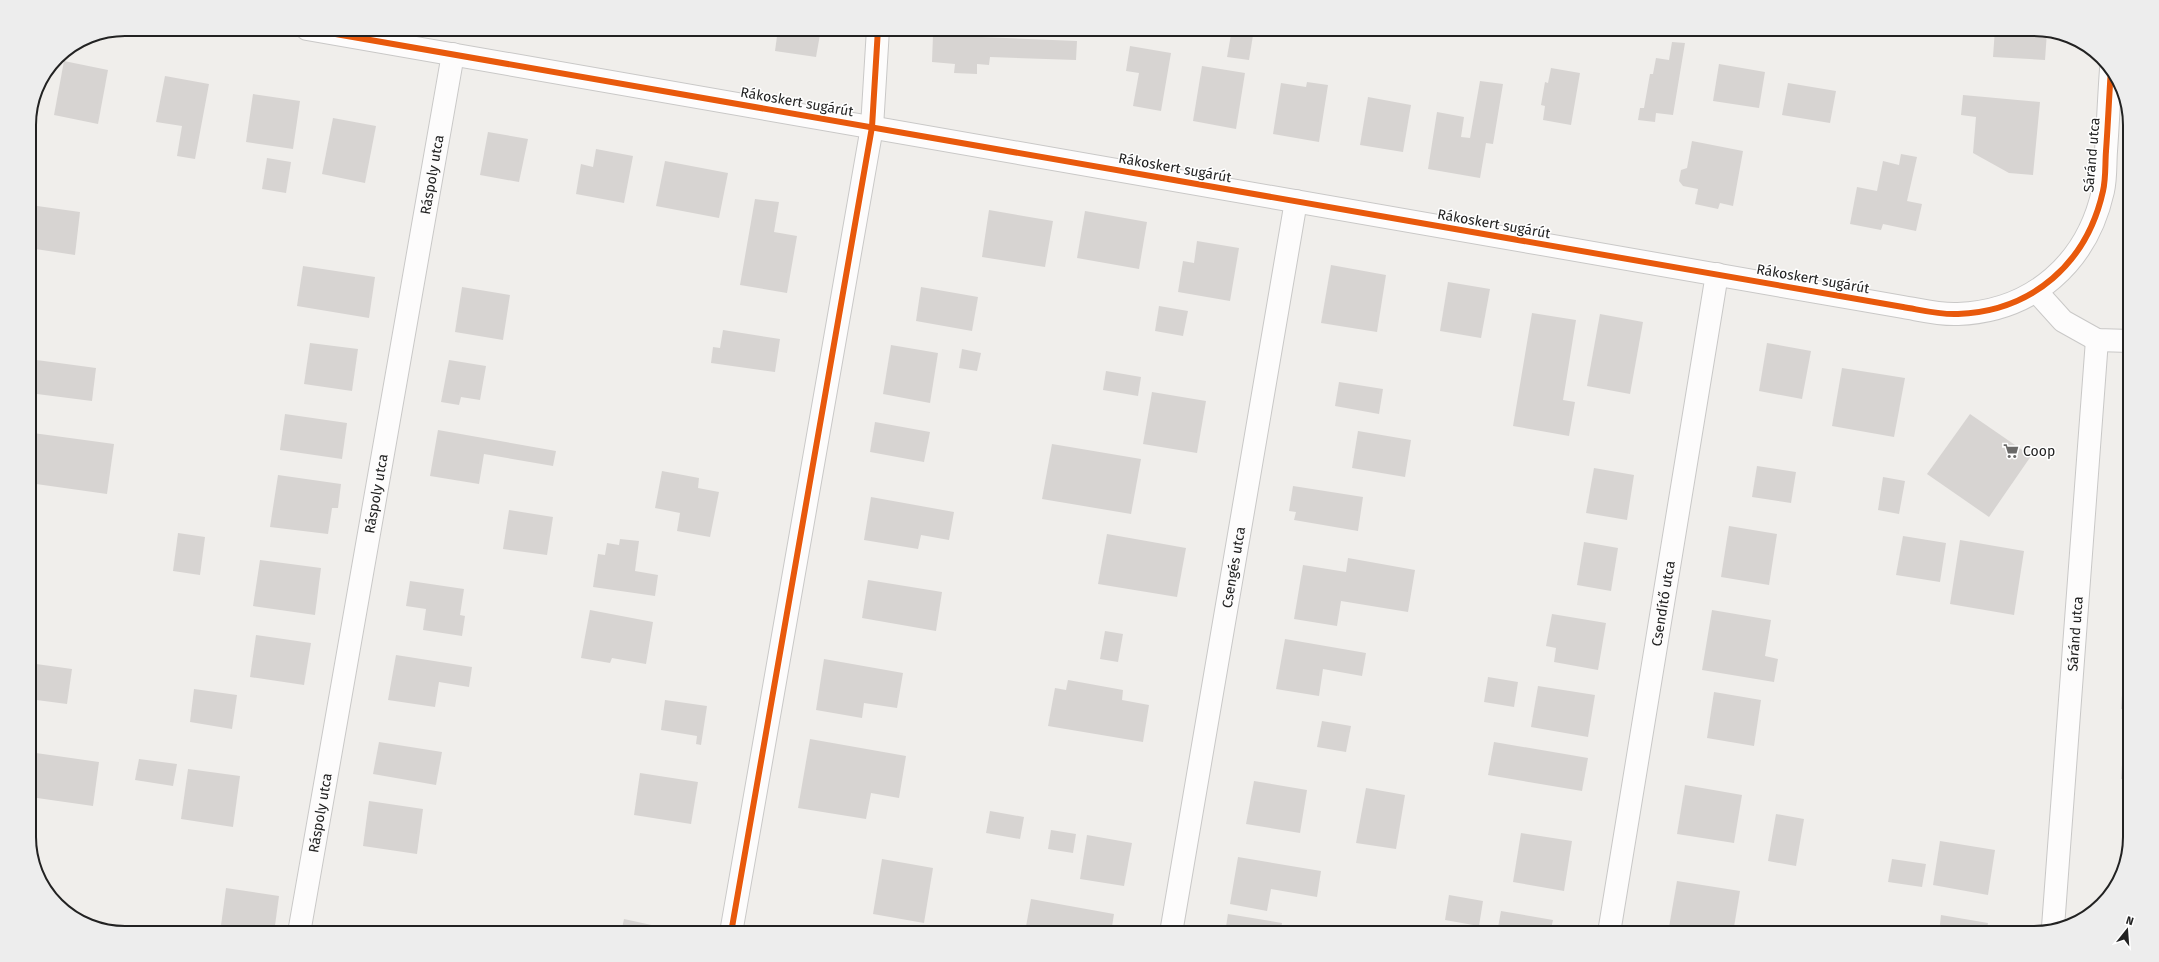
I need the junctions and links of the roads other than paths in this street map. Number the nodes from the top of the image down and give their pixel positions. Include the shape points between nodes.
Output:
1 (348, 36) edge
2 (878, 36) edge
3 (453, 54) junction
4 (2110, 80) edge
5 (872, 127) junction
6 (1296, 201) junction
7 (1717, 274) junction
8 (2036, 291) junction
9 (2097, 340) junction
10 (2123, 341) edge
11 (2053, 924) edge
12 (300, 926) edge
13 (732, 926) edge
14 (1172, 926) edge
15 (1610, 926) edge

1 - 3 street, Rákoskert sugárút
2 - 5 street
3 - 5 street, Rákoskert sugárút
3 - 12 street, Ráspoly utca
4 - 8 street, Sáránd utca via 2104,189 2095,220 2077,252 2060,272
5 - 6 street, Rákoskert sugárút
5 - 13 street
6 - 7 street, Rákoskert sugárút
6 - 14 street, Csengés utca
7 - 8 street, Rákoskert sugárút via 1957,314 1985,311 2012,304
7 - 15 street, Csendítő utca
8 - 9 street via 2063,321
9 - 10 street
9 - 11 street, Sáránd utca

